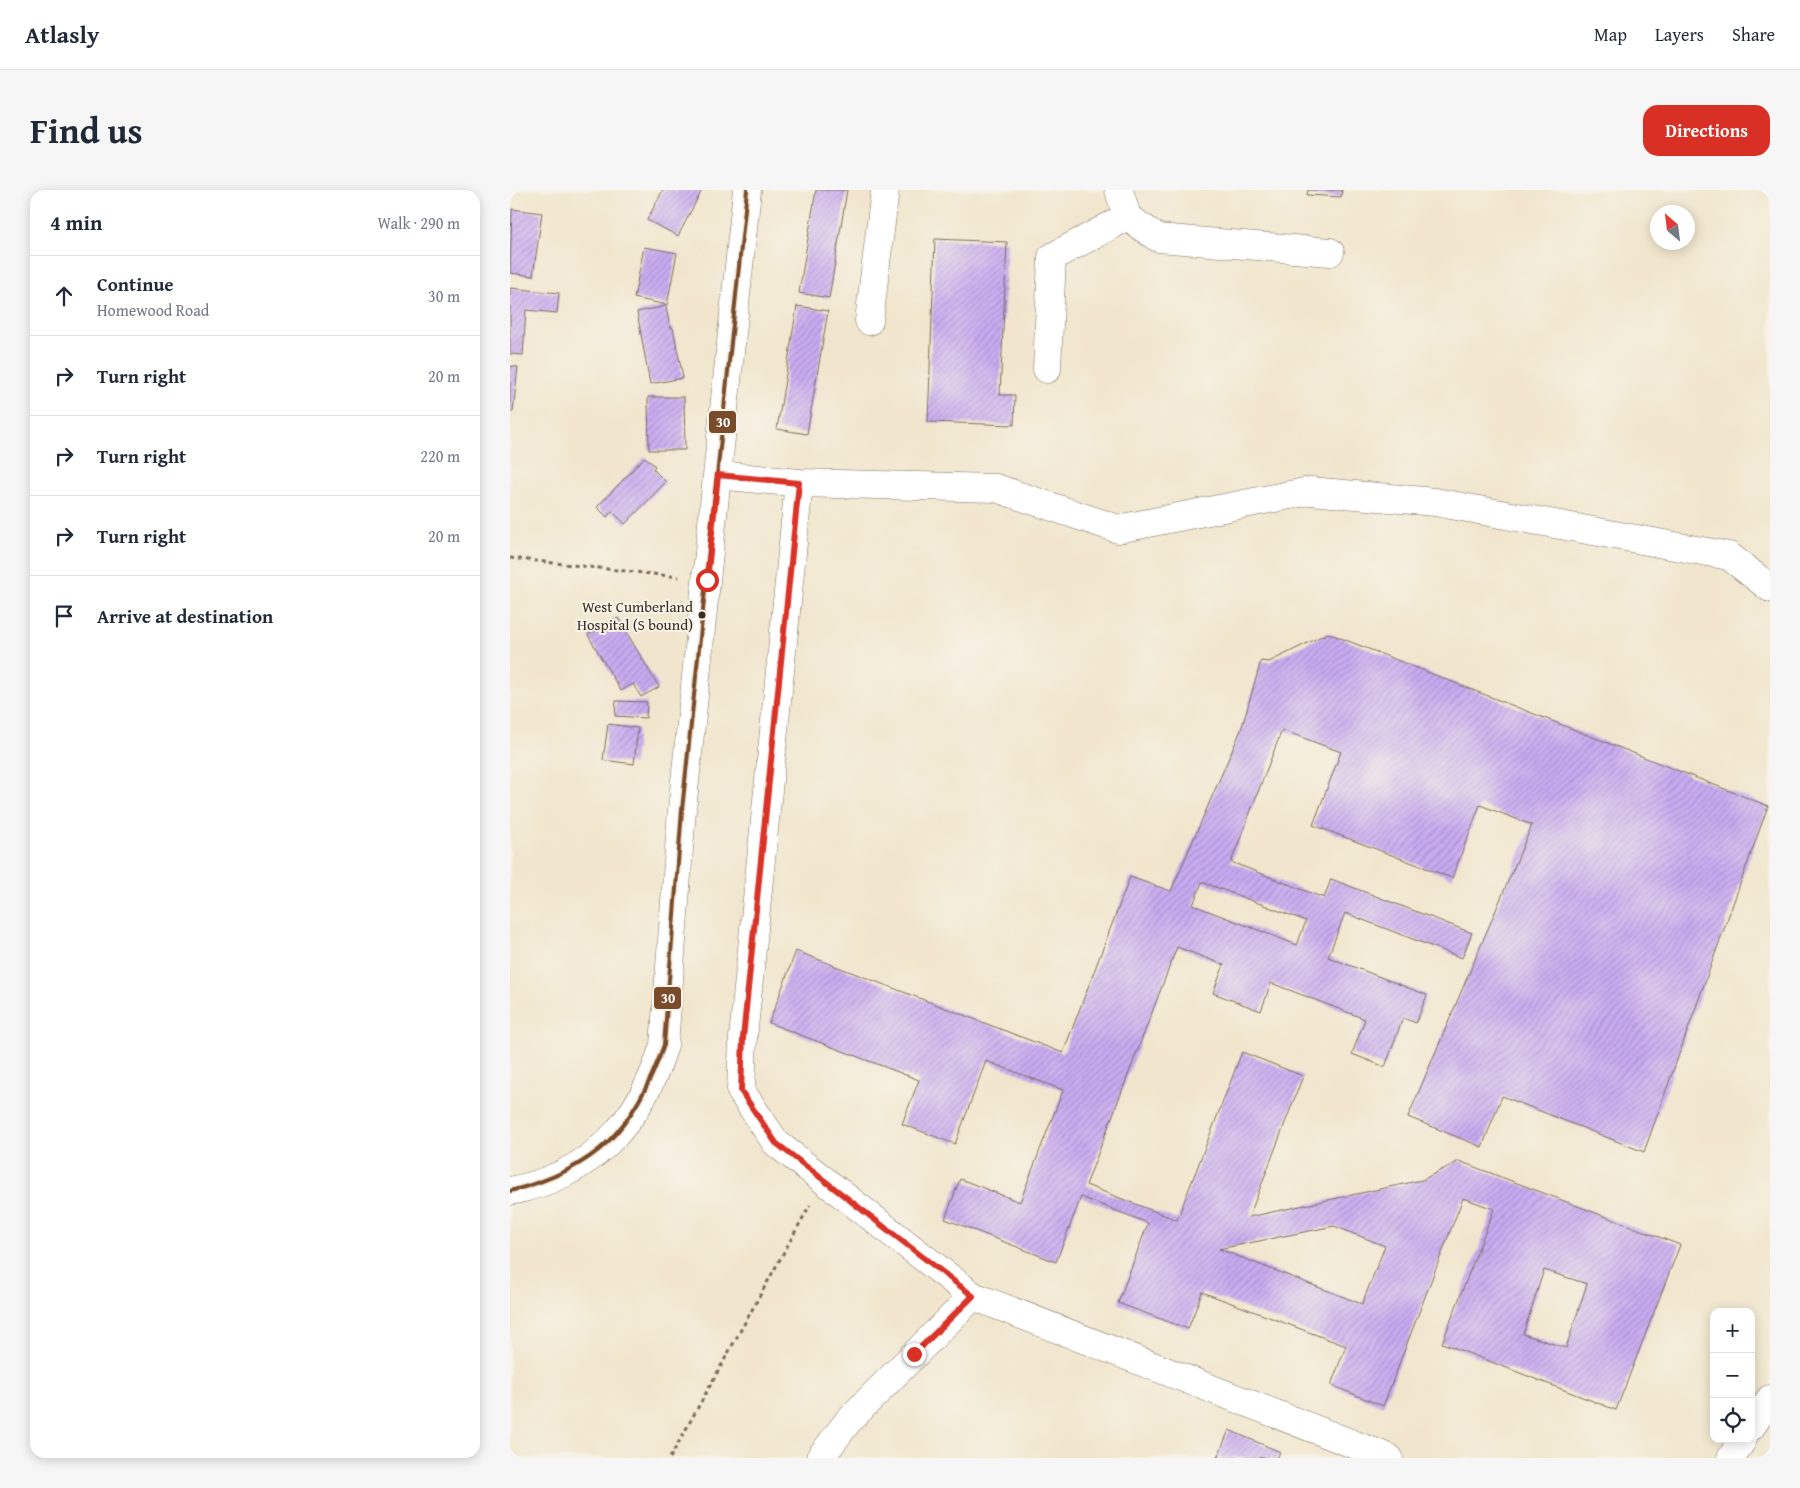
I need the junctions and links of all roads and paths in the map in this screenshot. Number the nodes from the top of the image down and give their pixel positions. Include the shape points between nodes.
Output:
1 (748, 190) edge
2 (885, 190) edge
3 (1119, 190) edge
4 (1127, 216) junction
5 (1330, 252) dead end
6 (869, 321) dead end
7 (1047, 369) dead end
8 (718, 475) junction
9 (799, 483) junction
10 (510, 558) edge
11 (707, 580) junction
12 (1770, 588) edge
13 (823, 1180) junction
14 (510, 1191) edge
15 (973, 1296) junction
16 (1770, 1399) edge
17 (1755, 1421) edge
18 (1740, 1443) edge
19 (670, 1458) edge
20 (820, 1458) edge
21 (1389, 1458) edge
22 (1731, 1458) edge

1 - 8 street
2 - 6 street
3 - 4 street
4 - 5 street via 1158,238
4 - 7 street via 1052,257
8 - 9 street
8 - 11 street
9 - 12 street via 996,488 1118,529 1310,491 1435,502 1729,556
9 - 13 street via 743,1038 741,1091 776,1143
10 - 11 path
11 - 14 street via 682,810 664,1045 657,1071 631,1116 594,1154 549,1180
13 - 15 street
13 - 19 path
15 - 20 street via 849,1420
15 - 21 street
16 - 17 street
18 - 22 street

